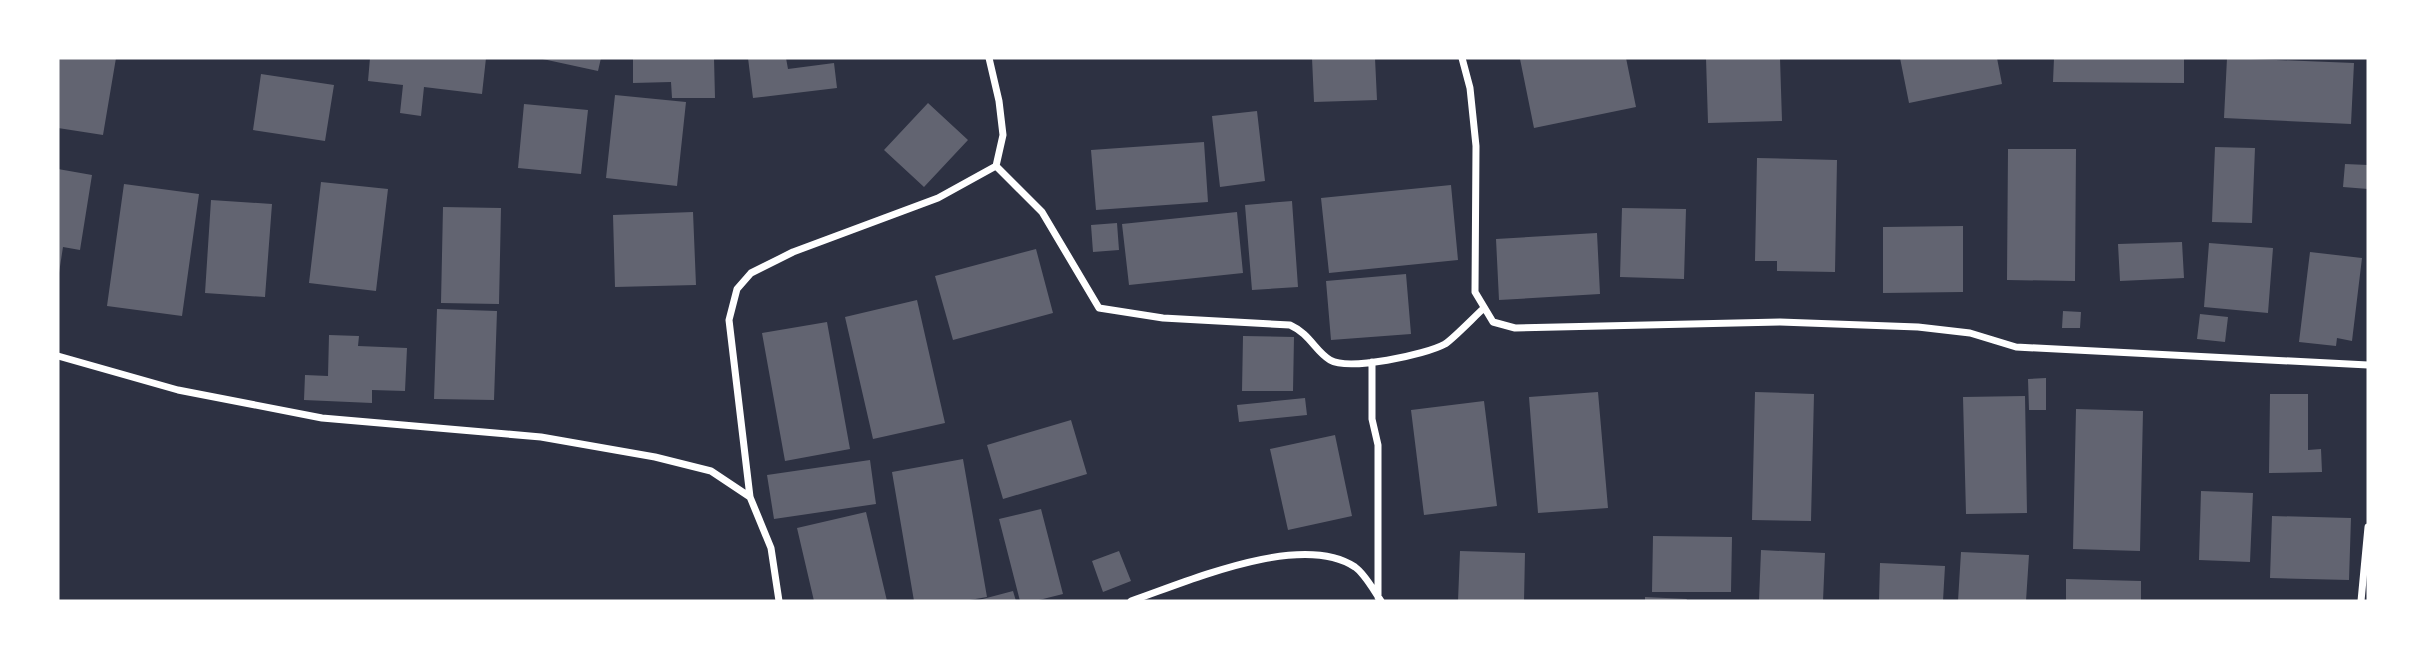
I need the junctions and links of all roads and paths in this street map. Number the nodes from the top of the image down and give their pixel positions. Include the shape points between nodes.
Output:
1 (989, 58) edge
2 (1462, 58) edge
3 (996, 166) junction
4 (1484, 308) junction
5 (58, 356) edge
6 (1372, 362) junction
7 (2368, 365) edge
8 (750, 497) junction
9 (2368, 527) edge
10 (1380, 599) edge
11 (779, 601) edge
12 (1131, 601) edge
13 (2361, 601) edge

1 - 3 street via 1003,135
2 - 4 street via 1476,146 1475,292
3 - 6 street via 1042,212 1099,308 1163,318 1290,325 1300,329 1329,360
3 - 8 street via 938,198 793,252 751,273 737,289 729,320
4 - 6 street via 1446,343 1394,360
4 - 7 street via 1493,322 1515,328 1780,322 1918,327 1970,333 2016,347
5 - 8 street via 178,390 322,418 541,438 655,457 711,471
6 - 10 street
8 - 11 street via 771,548
9 - 13 street
10 - 12 street via 1356,568 1320,554 1286,555 1238,565

